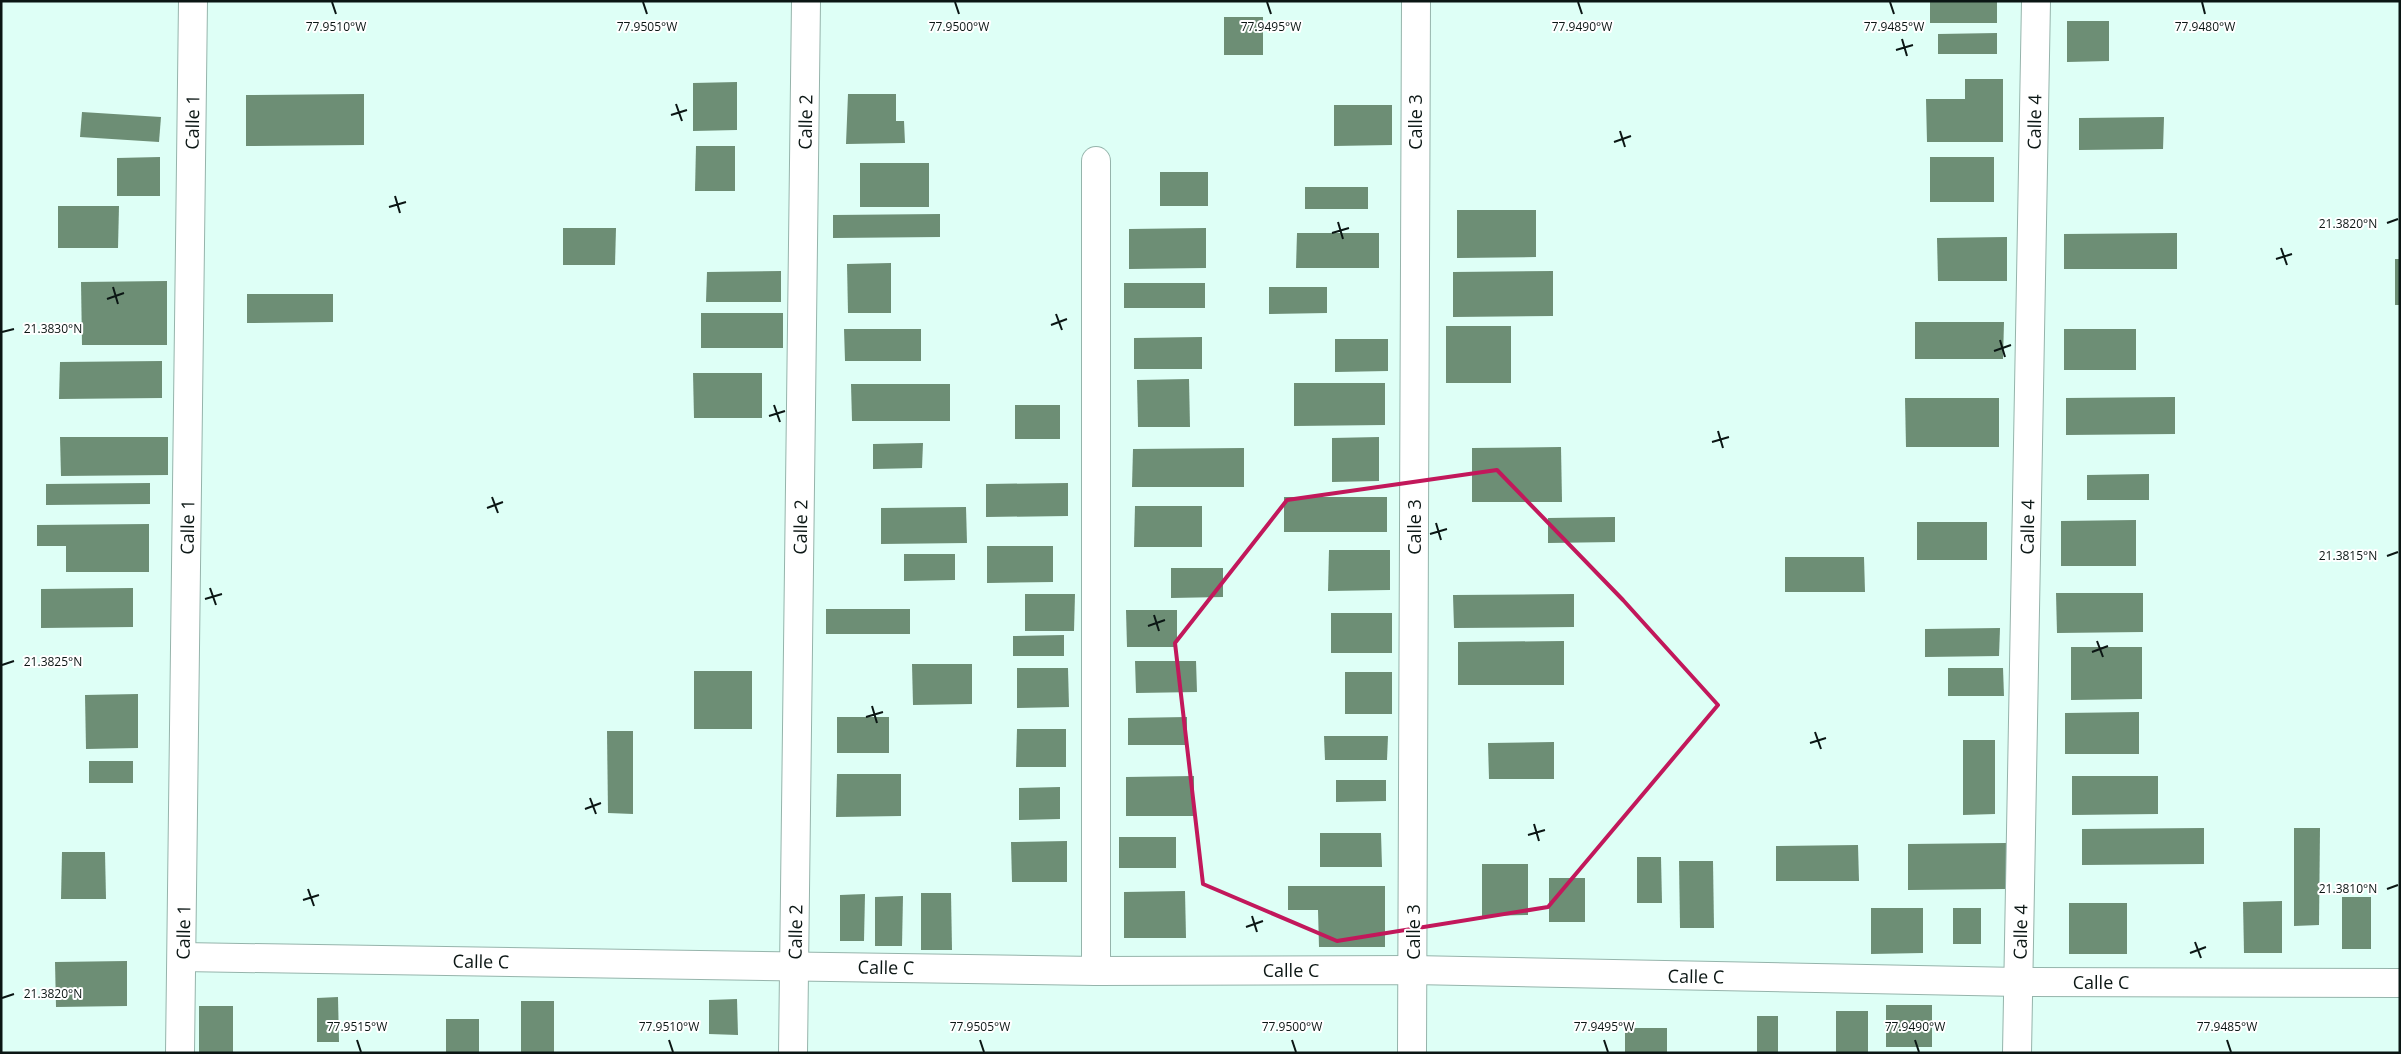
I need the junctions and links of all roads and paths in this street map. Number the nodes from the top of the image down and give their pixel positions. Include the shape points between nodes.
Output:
1 (193, 1) edge
2 (806, 1) edge
3 (1416, 1) edge
4 (2036, 1) edge
5 (1096, 161) dead end
6 (182, 957) junction
7 (795, 966) junction
8 (1413, 970) junction
9 (1096, 971) junction
10 (2019, 982) junction
11 (2400, 983) edge
12 (180, 1053) edge
13 (794, 1053) edge
14 (1412, 1053) edge
15 (2017, 1053) edge

1 - 6 street, Calle 1
2 - 7 street, Calle 2
3 - 8 street, Calle 3
4 - 10 street, Calle 4
5 - 9 street
6 - 7 street, Calle C
6 - 12 street, Calle 1
7 - 9 street, Calle C
7 - 13 street, Calle 2
8 - 9 street, Calle C
8 - 10 street, Calle C
8 - 14 street, Calle 3
10 - 11 street, Calle C
10 - 15 street, Calle 4

